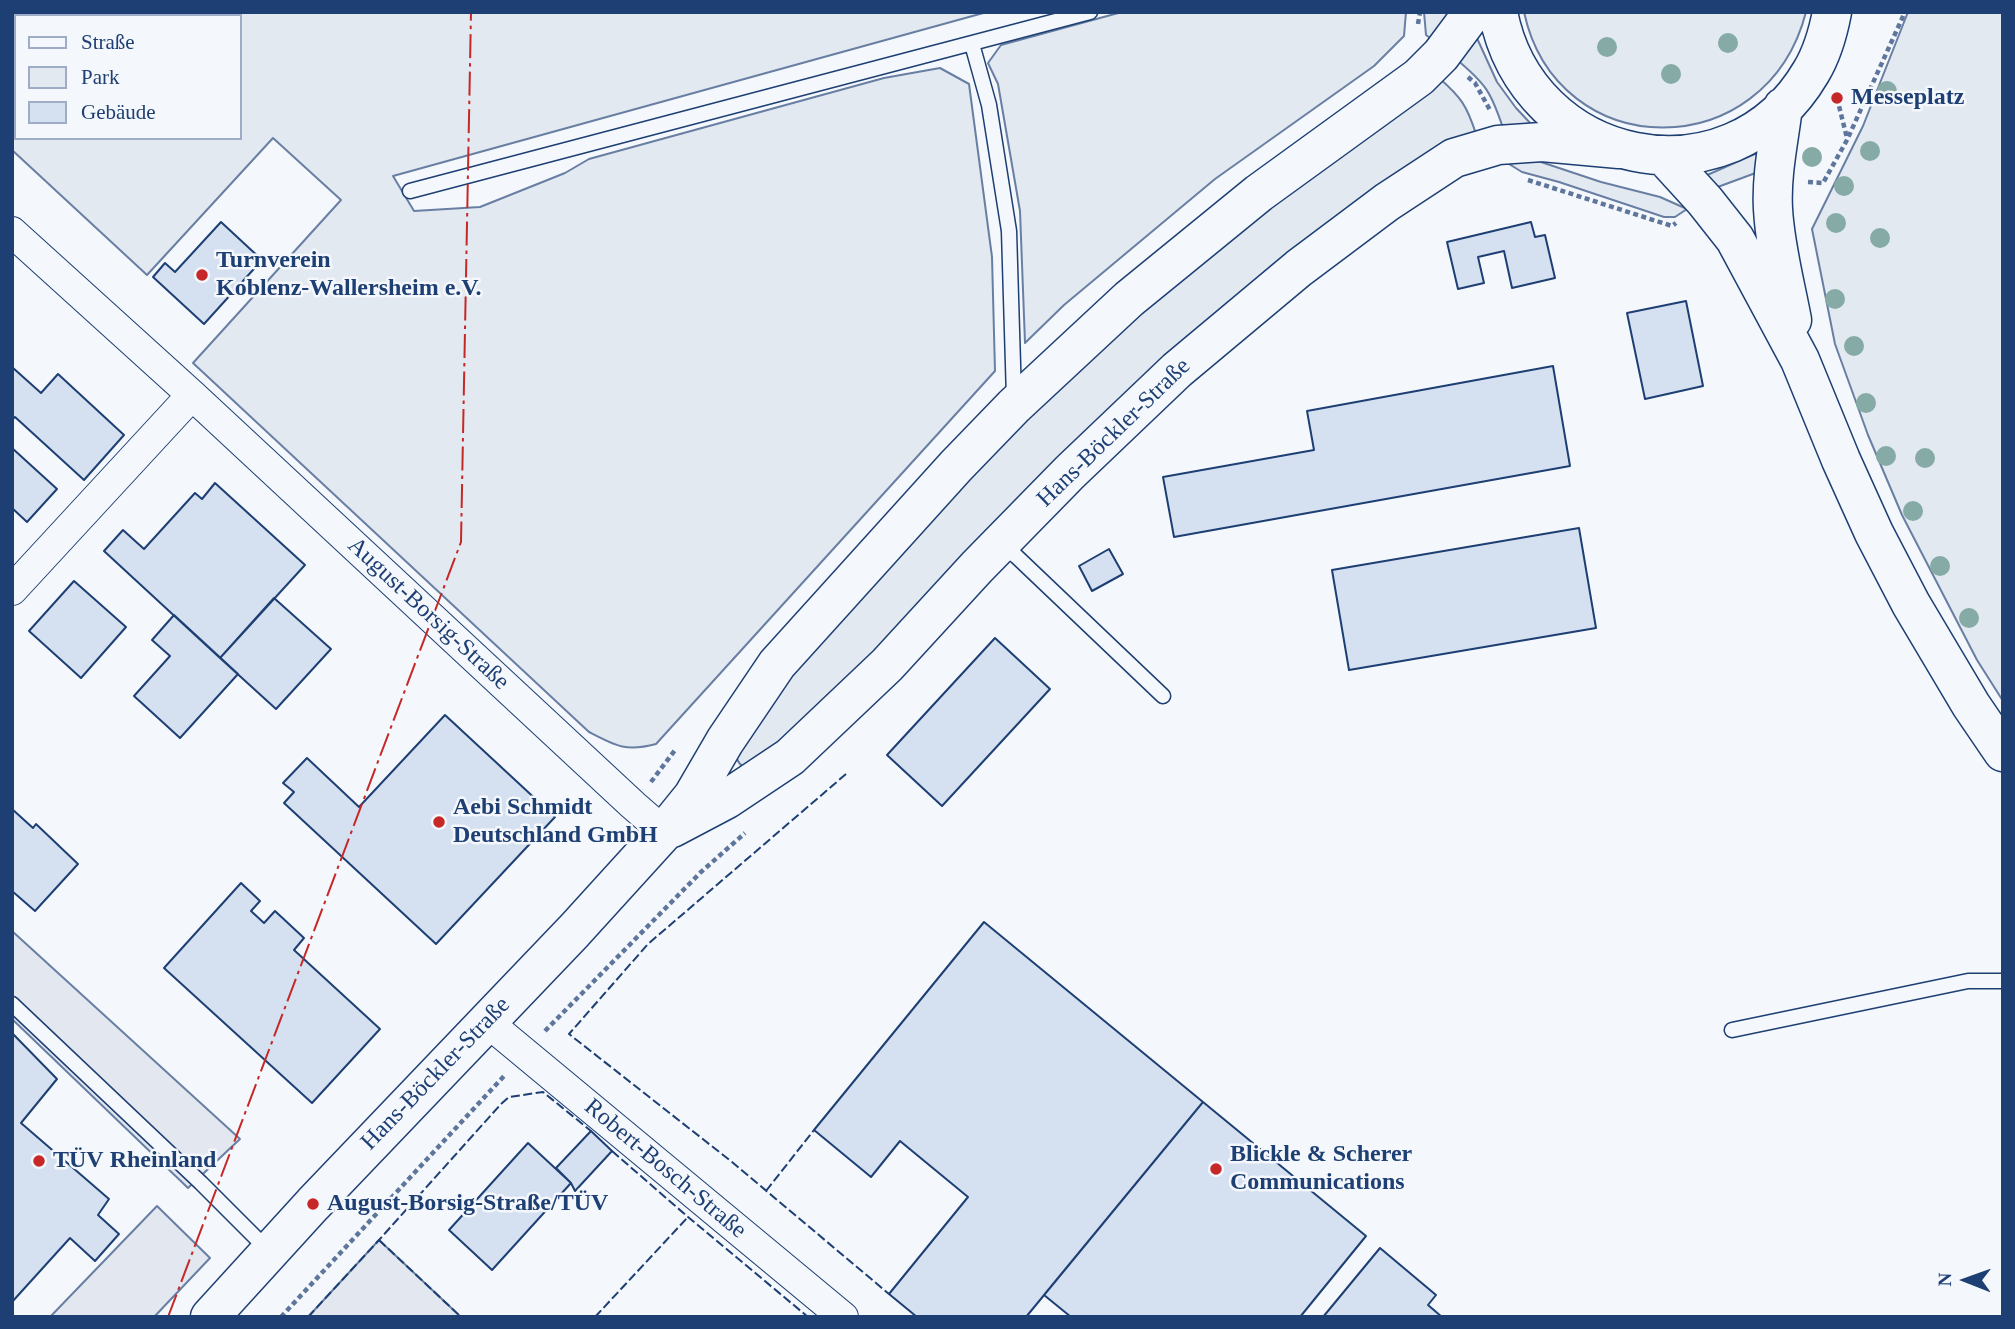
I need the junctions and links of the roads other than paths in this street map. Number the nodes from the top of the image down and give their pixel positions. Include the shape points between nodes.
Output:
1 (1090, 12) edge
2 (1473, 12) edge
3 (1498, 12) edge
4 (1832, 12) edge
5 (972, 44) junction
6 (1783, 107) junction
7 (1619, 149) junction
8 (1663, 155) junction
9 (410, 191) dead end
10 (12, 232) edge
11 (1800, 360) junction
12 (192, 396) junction
13 (1014, 406) junction
14 (1000, 544) junction
15 (12, 590) edge
16 (1163, 696) dead end
17 (2003, 752) edge
18 (664, 832) junction
19 (2003, 981) edge
20 (12, 1004) edge
21 (486, 1021) junction
22 (1732, 1030) dead end
23 (270, 1252) junction
24 (210, 1317) edge
25 (843, 1317) edge

1 - 5 lane
2 - 13 main road, Hans-Böckler-Straße via 1419,76 1259,193 1129,299
3 - 7 main road via 1517,68 1544,104 1578,131
4 - 6 main road via 1811,72
5 - 9 lane
5 - 13 lane via 989,105 1009,231
6 - 8 main road via 1767,122 1728,143
6 - 11 main road via 1772,207
7 - 8 main road
7 - 14 main road, Hans-Böckler-Straße via 1542,142 1499,145 1454,158 1424,177 1299,268 1177,370
8 - 11 main road via 1735,239
10 - 12 street, August-Borsig-Straße
11 - 17 main road via 1874,533 1911,604
12 - 15 street
12 - 18 street, August-Borsig-Straße
13 - 18 main road, Hans-Böckler-Straße via 777,664 693,796
14 - 16 lane
14 - 18 main road, Hans-Böckler-Straße via 887,665 790,757 727,799
18 - 21 main road, Hans-Böckler-Straße
19 - 22 lane via 1968,981
20 - 23 lane
21 - 23 main road, Hans-Böckler-Straße
21 - 25 street, Robert-Bosch-Straße
23 - 24 main road, Hans-Böckler-Straße

